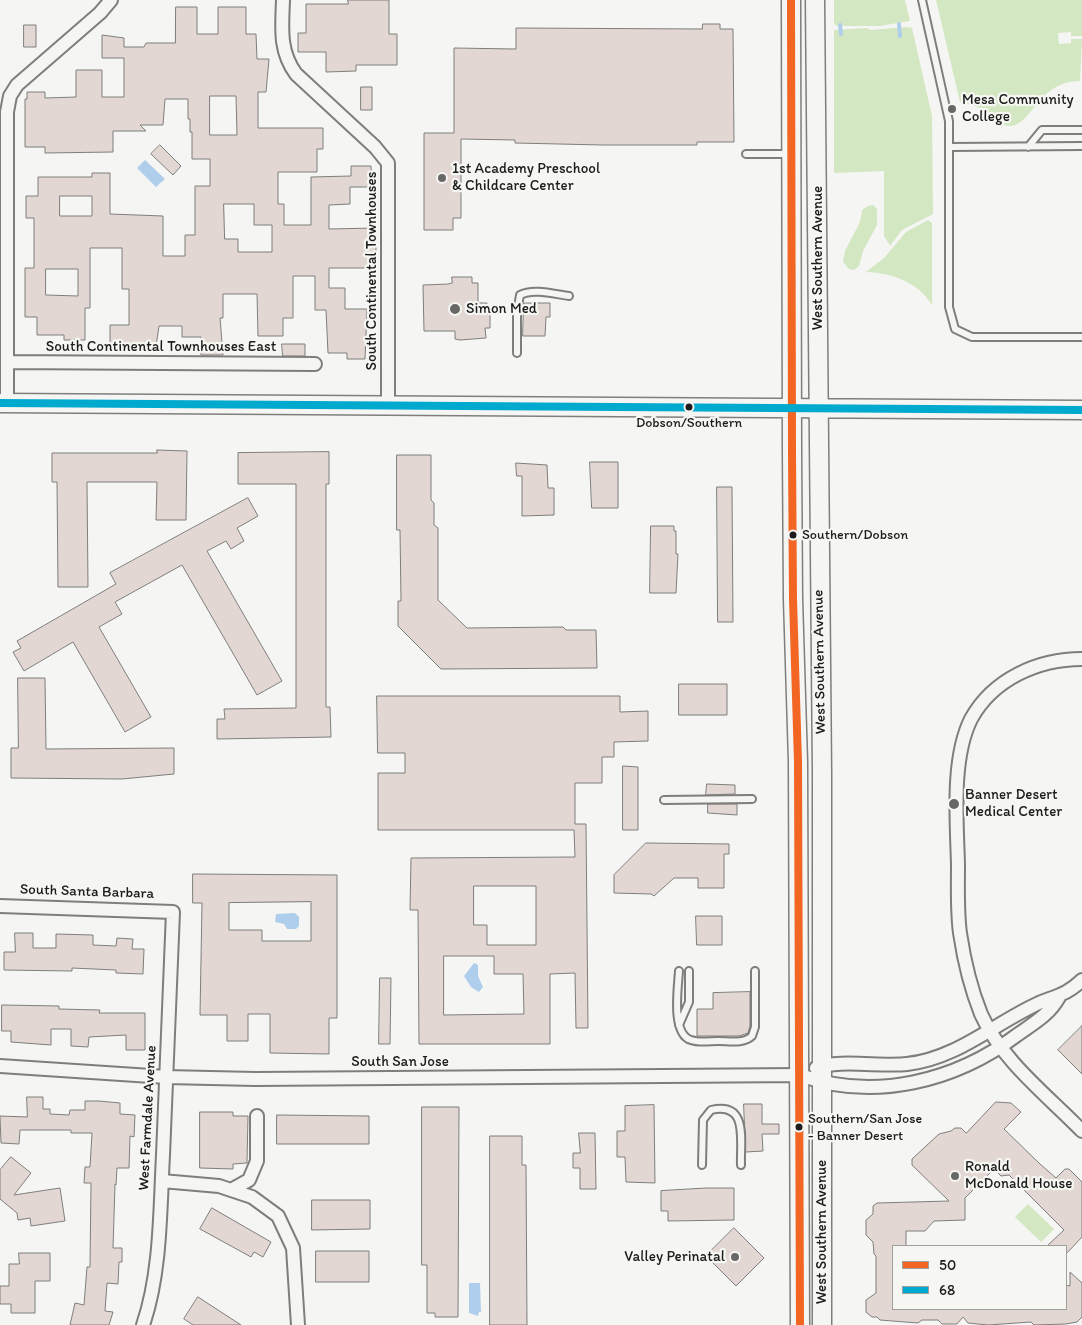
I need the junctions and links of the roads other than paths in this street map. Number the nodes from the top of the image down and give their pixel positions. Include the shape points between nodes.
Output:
1 (110, 0) edge
2 (283, 0) edge
3 (791, 0) edge
4 (815, 0) edge
5 (922, 0) edge
6 (791, 24) junction
7 (1082, 130) edge
8 (816, 140) junction
9 (1082, 146) edge
10 (950, 147) junction
11 (1028, 147) junction
12 (746, 154) dead end
13 (791, 154) junction
14 (569, 296) dead end
15 (1082, 337) edge
16 (517, 353) dead end
17 (8, 362) junction
18 (315, 364) dead end
19 (4, 403) edge
20 (388, 405) junction
21 (792, 408) junction
22 (819, 408) junction
23 (1082, 410) edge
24 (1082, 658) edge
25 (795, 671) junction
26 (822, 773) junction
27 (752, 799) dead end
28 (664, 800) dead end
29 (821, 849) junction
30 (798, 850) junction
31 (0, 906) edge
32 (173, 912) joint
33 (679, 971) dead end
34 (689, 971) dead end
35 (755, 971) dead end
36 (1082, 980) edge
37 (1060, 997) junction
38 (680, 1025) junction
39 (989, 1030) junction
40 (1001, 1048) junction
41 (0, 1066) edge
42 (800, 1075) junction
43 (822, 1075) junction
44 (166, 1077) junction
45 (257, 1116) dead end
46 (1082, 1131) edge
47 (702, 1165) dead end
48 (740, 1165) dead end
49 (162, 1181) junction
50 (231, 1190) junction
51 (143, 1325) edge
52 (298, 1325) edge
53 (800, 1325) edge
54 (822, 1325) edge

1 - 17 street via 100,13 26,77 10,96 7,112
2 - 20 street, South Continental Townhouses via 283,44 287,61 296,74 388,163
3 - 6 main road, West Southern Avenue
4 - 8 main road, West Southern Avenue
5 - 10 lane via 950,121
6 - 8 main road via 798,27 802,39 804,94
6 - 13 main road, West Southern Avenue
7 - 11 lane via 1042,130
8 - 22 main road, West Southern Avenue
9 - 11 lane
10 - 11 lane
10 - 15 lane via 949,307 955,329 972,337
12 - 13 lane
13 - 21 main road, West Southern Avenue
14 - 16 lane via 535,292 525,292 520,296 516,312
17 - 18 street, South Continental Townhouses East
17 - 19 street
19 - 20 main road
20 - 21 main road
21 - 22 main road
21 - 25 main road, West Southern Avenue
22 - 23 main road
22 - 26 main road, West Southern Avenue
24 - 39 street via 1057,660 1025,670 993,691 971,720 960,752 960,933 971,982
25 - 26 main road via 803,675 807,683 810,751
25 - 30 main road, West Southern Avenue
26 - 29 main road, West Southern Avenue
27 - 28 lane
29 - 30 main road
29 - 43 main road, West Southern Avenue
30 - 42 main road, West Southern Avenue
31 - 32 street, South Santa Barbara
32 - 44 street, West Farmdale Avenue
33 - 38 lane via 677,1014
34 - 38 lane via 689,1002
35 - 38 lane via 755,1027 750,1038 744,1041 690,1040 683,1035
36 - 37 street
37 - 39 street via 1040,1003
37 - 40 street via 1050,1012
39 - 40 street
39 - 43 street via 944,1055 928,1060
40 - 43 street via 951,1073 928,1080 888,1086
40 - 46 street
41 - 44 street, South San Jose
42 - 43 street
42 - 44 street, South San Jose
42 - 53 main road, West Southern Avenue
43 - 54 main road, West Southern Avenue
44 - 49 street, West Farmdale Avenue
45 - 50 street via 257,1161 249,1180
47 - 48 lane via 703,1120 711,1110 725,1109 736,1114 740,1121
49 - 50 street
49 - 51 street, West Farmdale Avenue via 155,1264
50 - 52 street via 252,1197 278,1216 282,1224 293,1248

